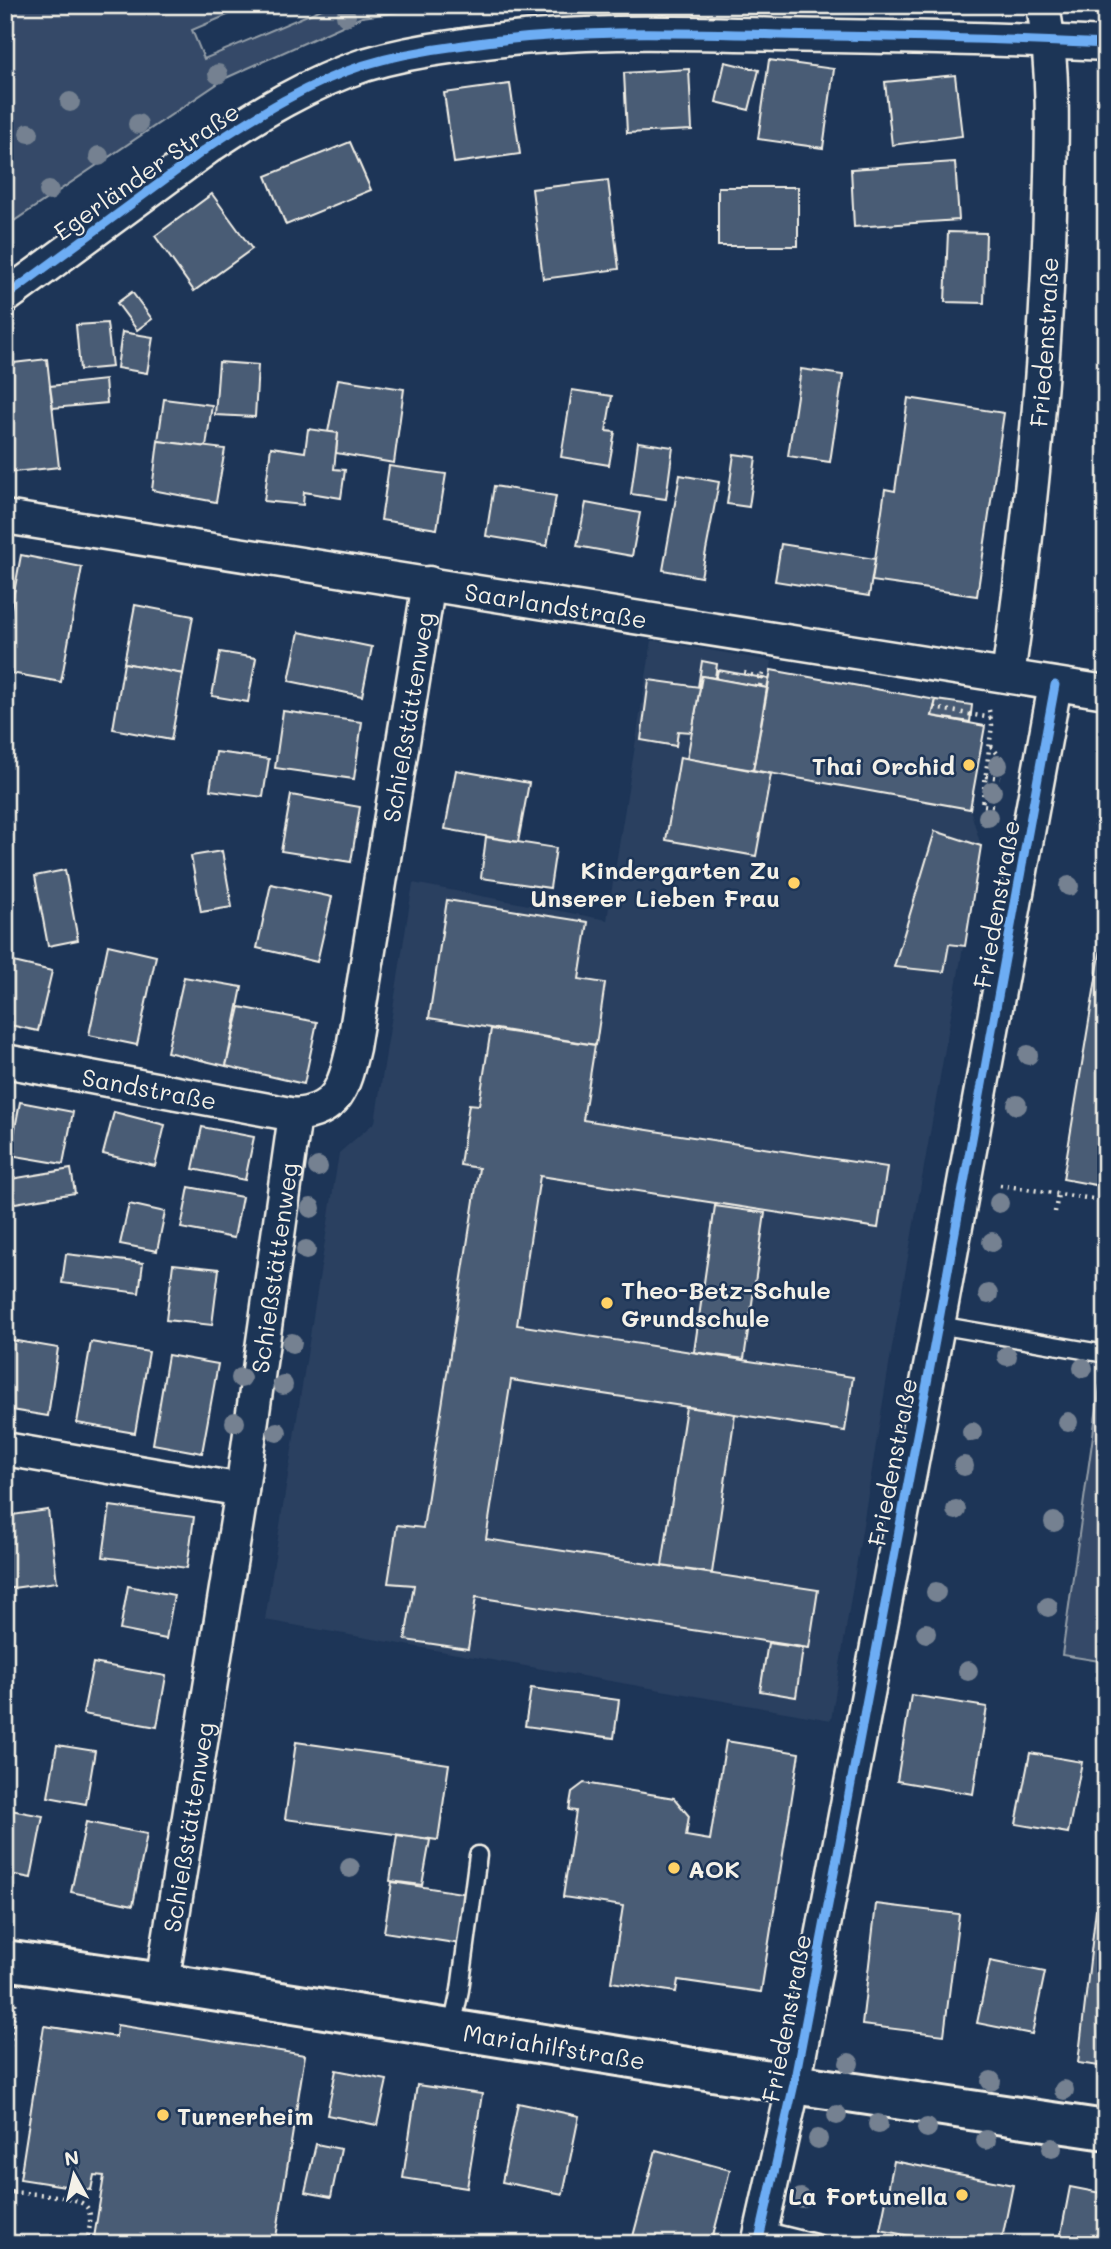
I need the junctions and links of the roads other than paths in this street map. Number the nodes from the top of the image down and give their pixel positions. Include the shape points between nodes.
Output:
1 (1043, 5) edge
2 (1049, 41) junction
3 (1106, 44) edge
4 (5, 297) edge
5 (5, 517) edge
6 (429, 583) junction
7 (1008, 677) junction
8 (1055, 685) junction
9 (1106, 692) edge
10 (5, 1061) edge
11 (295, 1115) junction
12 (938, 1325) junction
13 (1106, 1354) edge
14 (5, 1449) edge
15 (242, 1490) junction
16 (478, 1856) dead end
17 (11, 1977) edge
18 (162, 1983) junction
19 (452, 2028) junction
20 (794, 2084) junction
21 (1106, 2130) edge
22 (760, 2237) edge
23 (819, 2244) edge

1 - 2 street, Friedenstraße
2 - 3 street, Egerländer Straße
2 - 4 street, Egerländer Straße via 620,32 511,38 393,57 334,77 244,124
2 - 7 street, Friedenstraße via 1052,144 1043,379
5 - 6 street, Saarlandstraße
6 - 7 street, Saarlandstraße
6 - 11 street, Schießstättenweg via 347,1072 333,1101 308,1114
7 - 8 street, Saarlandstraße
8 - 9 street, Saarlandstraße
8 - 12 street, Friedenstraße
10 - 11 street, Sandstraße
11 - 15 street, Schießstättenweg
12 - 13 lane
12 - 20 street, Friedenstraße
14 - 15 street
15 - 18 street, Schießstättenweg
16 - 19 lane
17 - 18 street, Mariahilfstraße
18 - 19 street, Mariahilfstraße
19 - 20 street, Mariahilfstraße
20 - 21 street, Mariahilfstraße
20 - 22 street, Friedenstraße
22 - 23 lane

